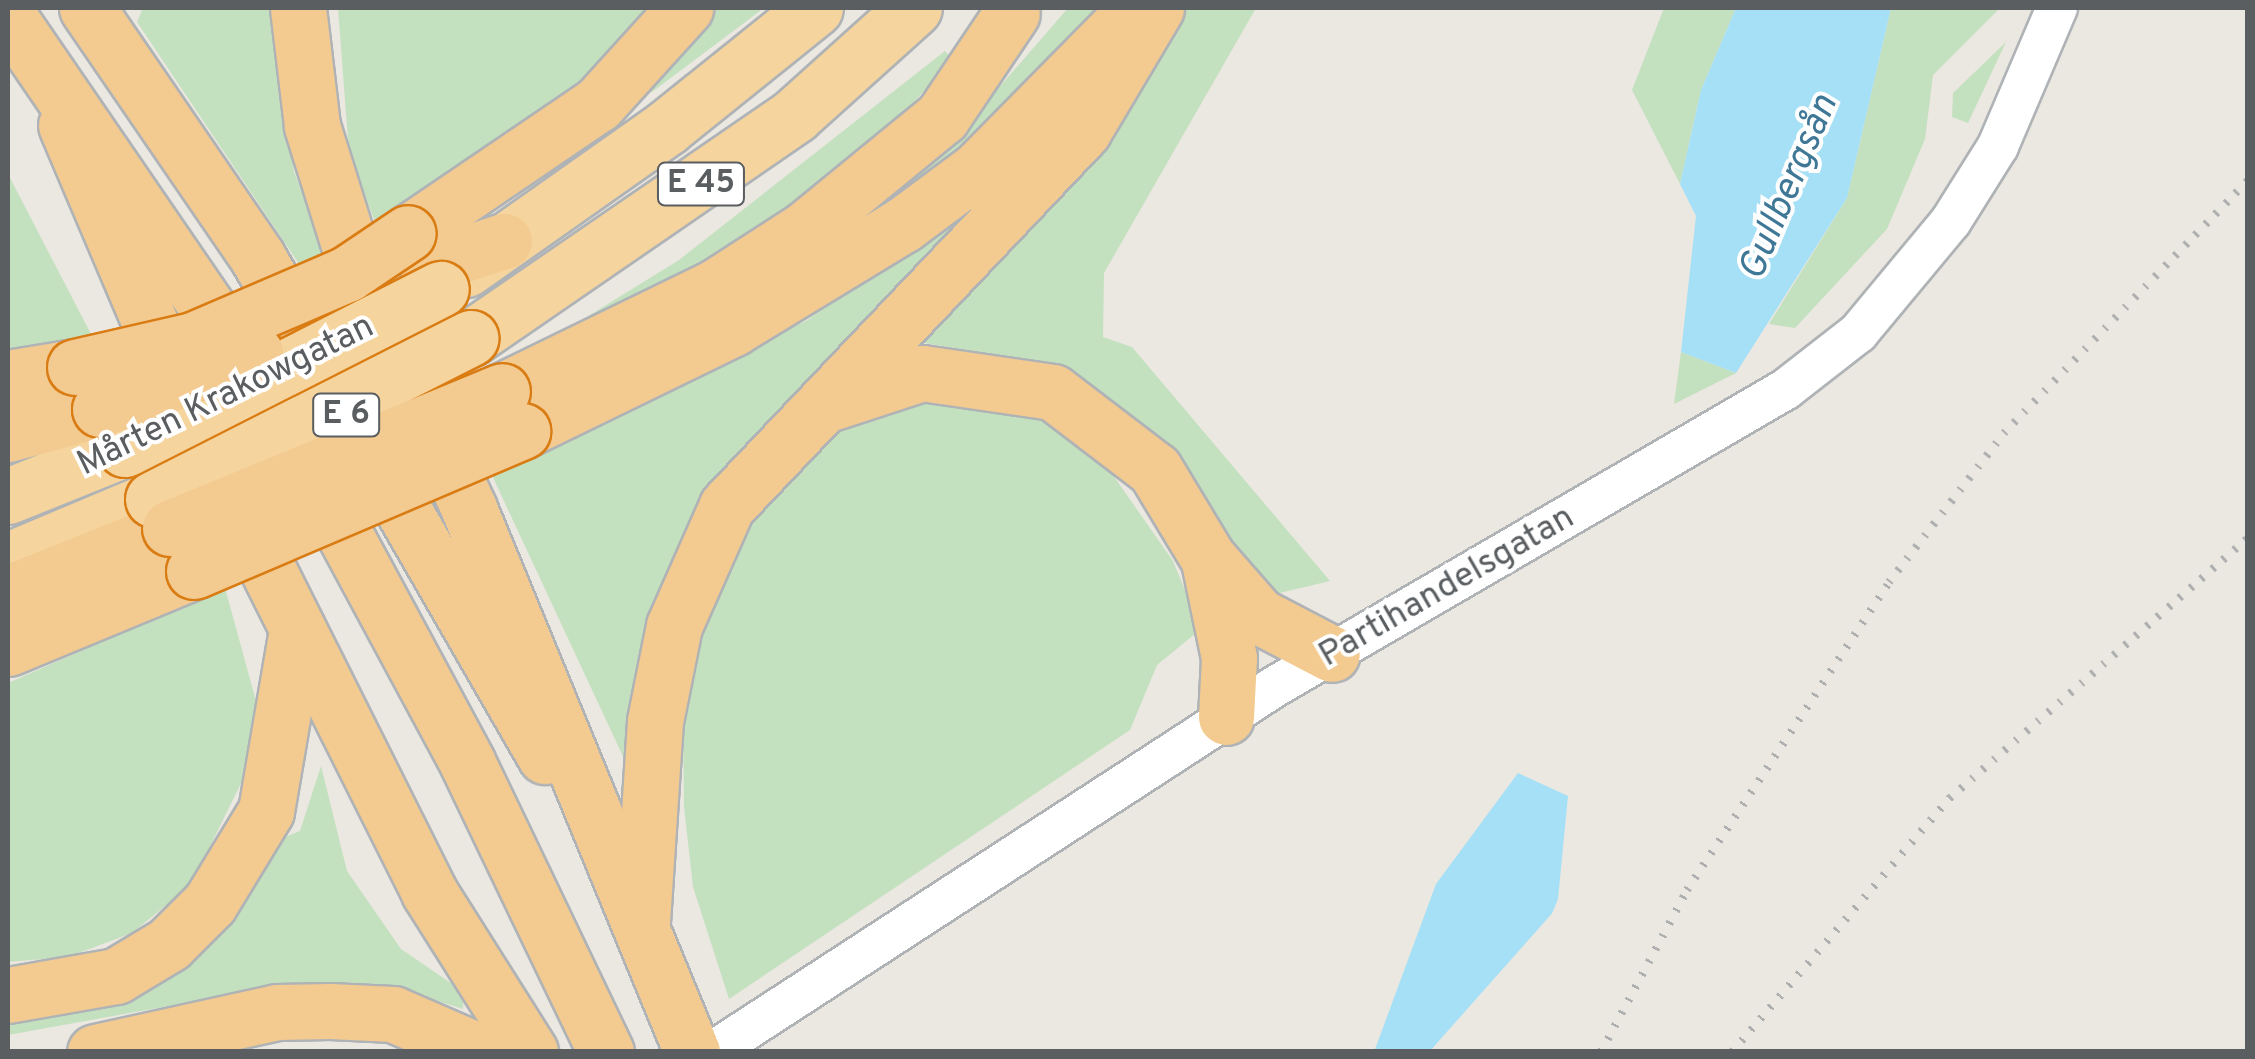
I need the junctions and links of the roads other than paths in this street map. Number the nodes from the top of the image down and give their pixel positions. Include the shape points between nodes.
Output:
1 (87, 8) edge
2 (685, 8) edge
3 (815, 8) edge
4 (914, 8) edge
5 (1134, 8) edge
6 (1156, 8) edge
7 (2056, 8) edge
8 (299, 10) edge
9 (1012, 12) dead end
10 (8, 16) edge
11 (49, 75) junction
12 (425, 262) junction
13 (8, 378) edge
14 (100, 408) junction
15 (812, 409) junction
16 (512, 411) junction
17 (8, 434) edge
18 (8, 496) edge
19 (172, 533) junction
20 (1208, 558) junction
21 (8, 560) edge
22 (8, 593) edge
23 (297, 629) junction
24 (8, 648) edge
25 (1332, 654) junction
26 (1226, 717) junction
27 (595, 829) junction
28 (642, 936) junction
29 (8, 995) edge
30 (95, 1052) edge
31 (481, 1052) edge
32 (530, 1052) edge
33 (606, 1052) edge
34 (692, 1052) edge
35 (712, 1052) edge

1 - 27 highway, E 6 via 258,258 508,702
2 - 12 highway via 598,104
3 - 12 highway, E 45 via 666,128 504,241
4 - 19 highway, Mårten Krakowgatan / E 45, bridge via 794,115
5 - 16 highway via 1046,106 904,224 750,319
6 - 15 highway via 1083,132
7 - 25 street, Partihandelsgatan via 1998,146 1951,221 1858,333 1713,434
8 - 27 highway via 328,191 476,526
9 - 16 highway via 942,116 805,229
10 - 11 highway, E 6
11 - 23 highway via 132,294
11 - 33 highway, E 6 via 194,276 299,451 468,762
12 - 14 highway, bridge via 228,367
13 - 14 highway
14 - 17 highway
14 - 18 highway, Mårten Krakowgatan
15 - 20 highway via 922,373 1053,392 1155,470
15 - 28 highway via 728,506 674,626 655,721
16 - 19 highway, bridge
19 - 21 highway, Mårten Krakowgatan / E 45
19 - 22 highway
19 - 24 highway
20 - 25 highway via 1259,616
20 - 26 highway via 1229,658
23 - 29 highway via 266,811 210,903 116,976
23 - 32 highway via 429,892
25 - 26 street, Partihandelsgatan
26 - 35 street, Partihandelsgatan
27 - 28 highway, E 6
28 - 34 highway, E 6
30 - 31 highway via 277,1012 330,1011 393,1014

